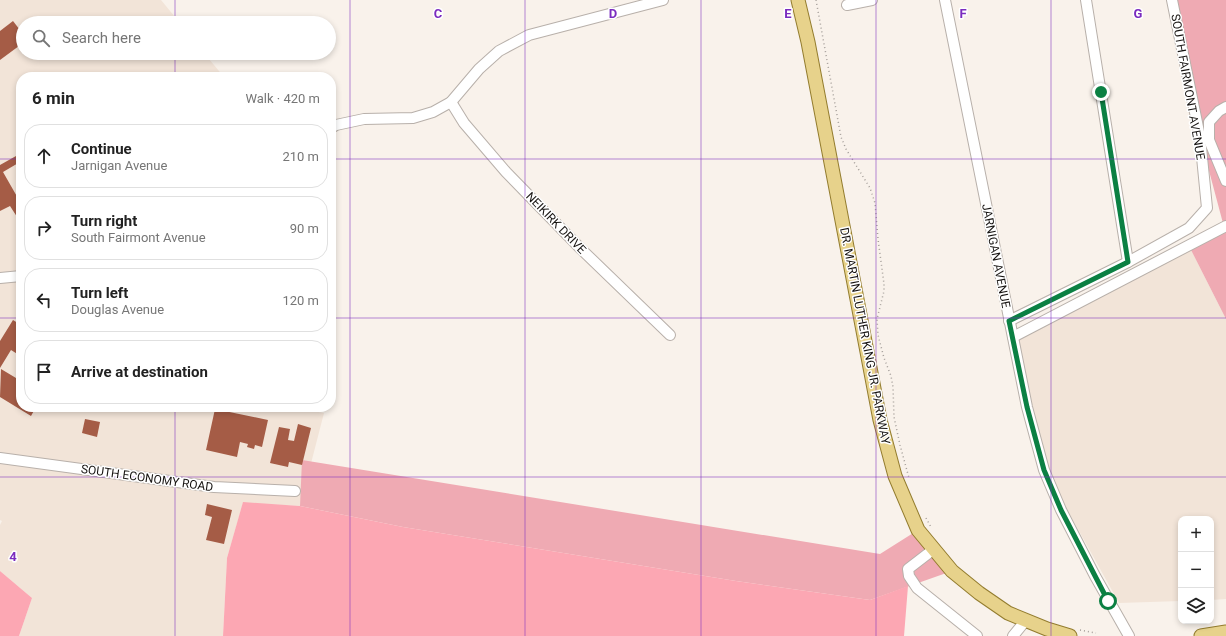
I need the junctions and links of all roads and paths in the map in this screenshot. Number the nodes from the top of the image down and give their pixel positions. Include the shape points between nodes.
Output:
1 (663, 0) edge
2 (798, 0) edge
3 (816, 0) edge
4 (872, 0) edge
5 (945, 0) edge
6 (1086, 0) edge
7 (1172, 0) edge
8 (847, 5) dead end
9 (451, 102) junction
10 (1226, 107) edge
11 (336, 126) edge
12 (1226, 181) edge
13 (1226, 226) edge
14 (1128, 262) junction
15 (16, 276) edge
16 (0, 278) edge
17 (1009, 321) junction
18 (670, 335) dead end
19 (1013, 337) junction
20 (0, 458) edge
21 (911, 484) dead end
22 (295, 491) dead end
23 (926, 517) dead end
24 (931, 528) dead end
25 (934, 549) junction
26 (1026, 620) junction
27 (1073, 632) edge
28 (1226, 632) edge
29 (1096, 633) dead end
30 (977, 636) edge
31 (1013, 636) edge
32 (1129, 636) edge
33 (1201, 636) edge

1 - 9 street via 529,35 499,51 479,69
2 - 25 main road, DR. MARTIN LUTHER KING JR. PARKWAY via 880,420 896,476 918,530
3 - 21 path via 841,137 870,188 875,203 884,284 877,319 878,335 894,387 894,417
4 - 8 street
5 - 17 street, JARNIGAN AVENUE
6 - 14 street
7 - 14 street, SOUTH FAIRMONT AVENUE via 1200,138 1206,208 1189,228
9 - 11 street via 433,112 413,118 364,119
9 - 18 street, NEIKIRK DRIVE via 464,123 506,172
10 - 12 street via 1218,111 1209,122 1209,140
13 - 19 street
14 - 17 street, SOUTH FAIRMONT AVENUE
15 - 16 street
17 - 19 street, JARNIGAN AVENUE
19 - 32 street, JARNIGAN AVENUE via 1027,407 1044,470 1061,510
20 - 22 street, SOUTH ECONOMY ROAD via 214,487
23 - 24 path
25 - 26 main road, DR. MARTIN LUTHER KING JR. PARKWAY via 952,571 979,593 1008,613
25 - 30 street via 908,569 909,576 917,588
26 - 27 main road, DR. MARTIN LUTHER KING JR. PARKWAY
26 - 31 street
27 - 29 path
28 - 33 main road

